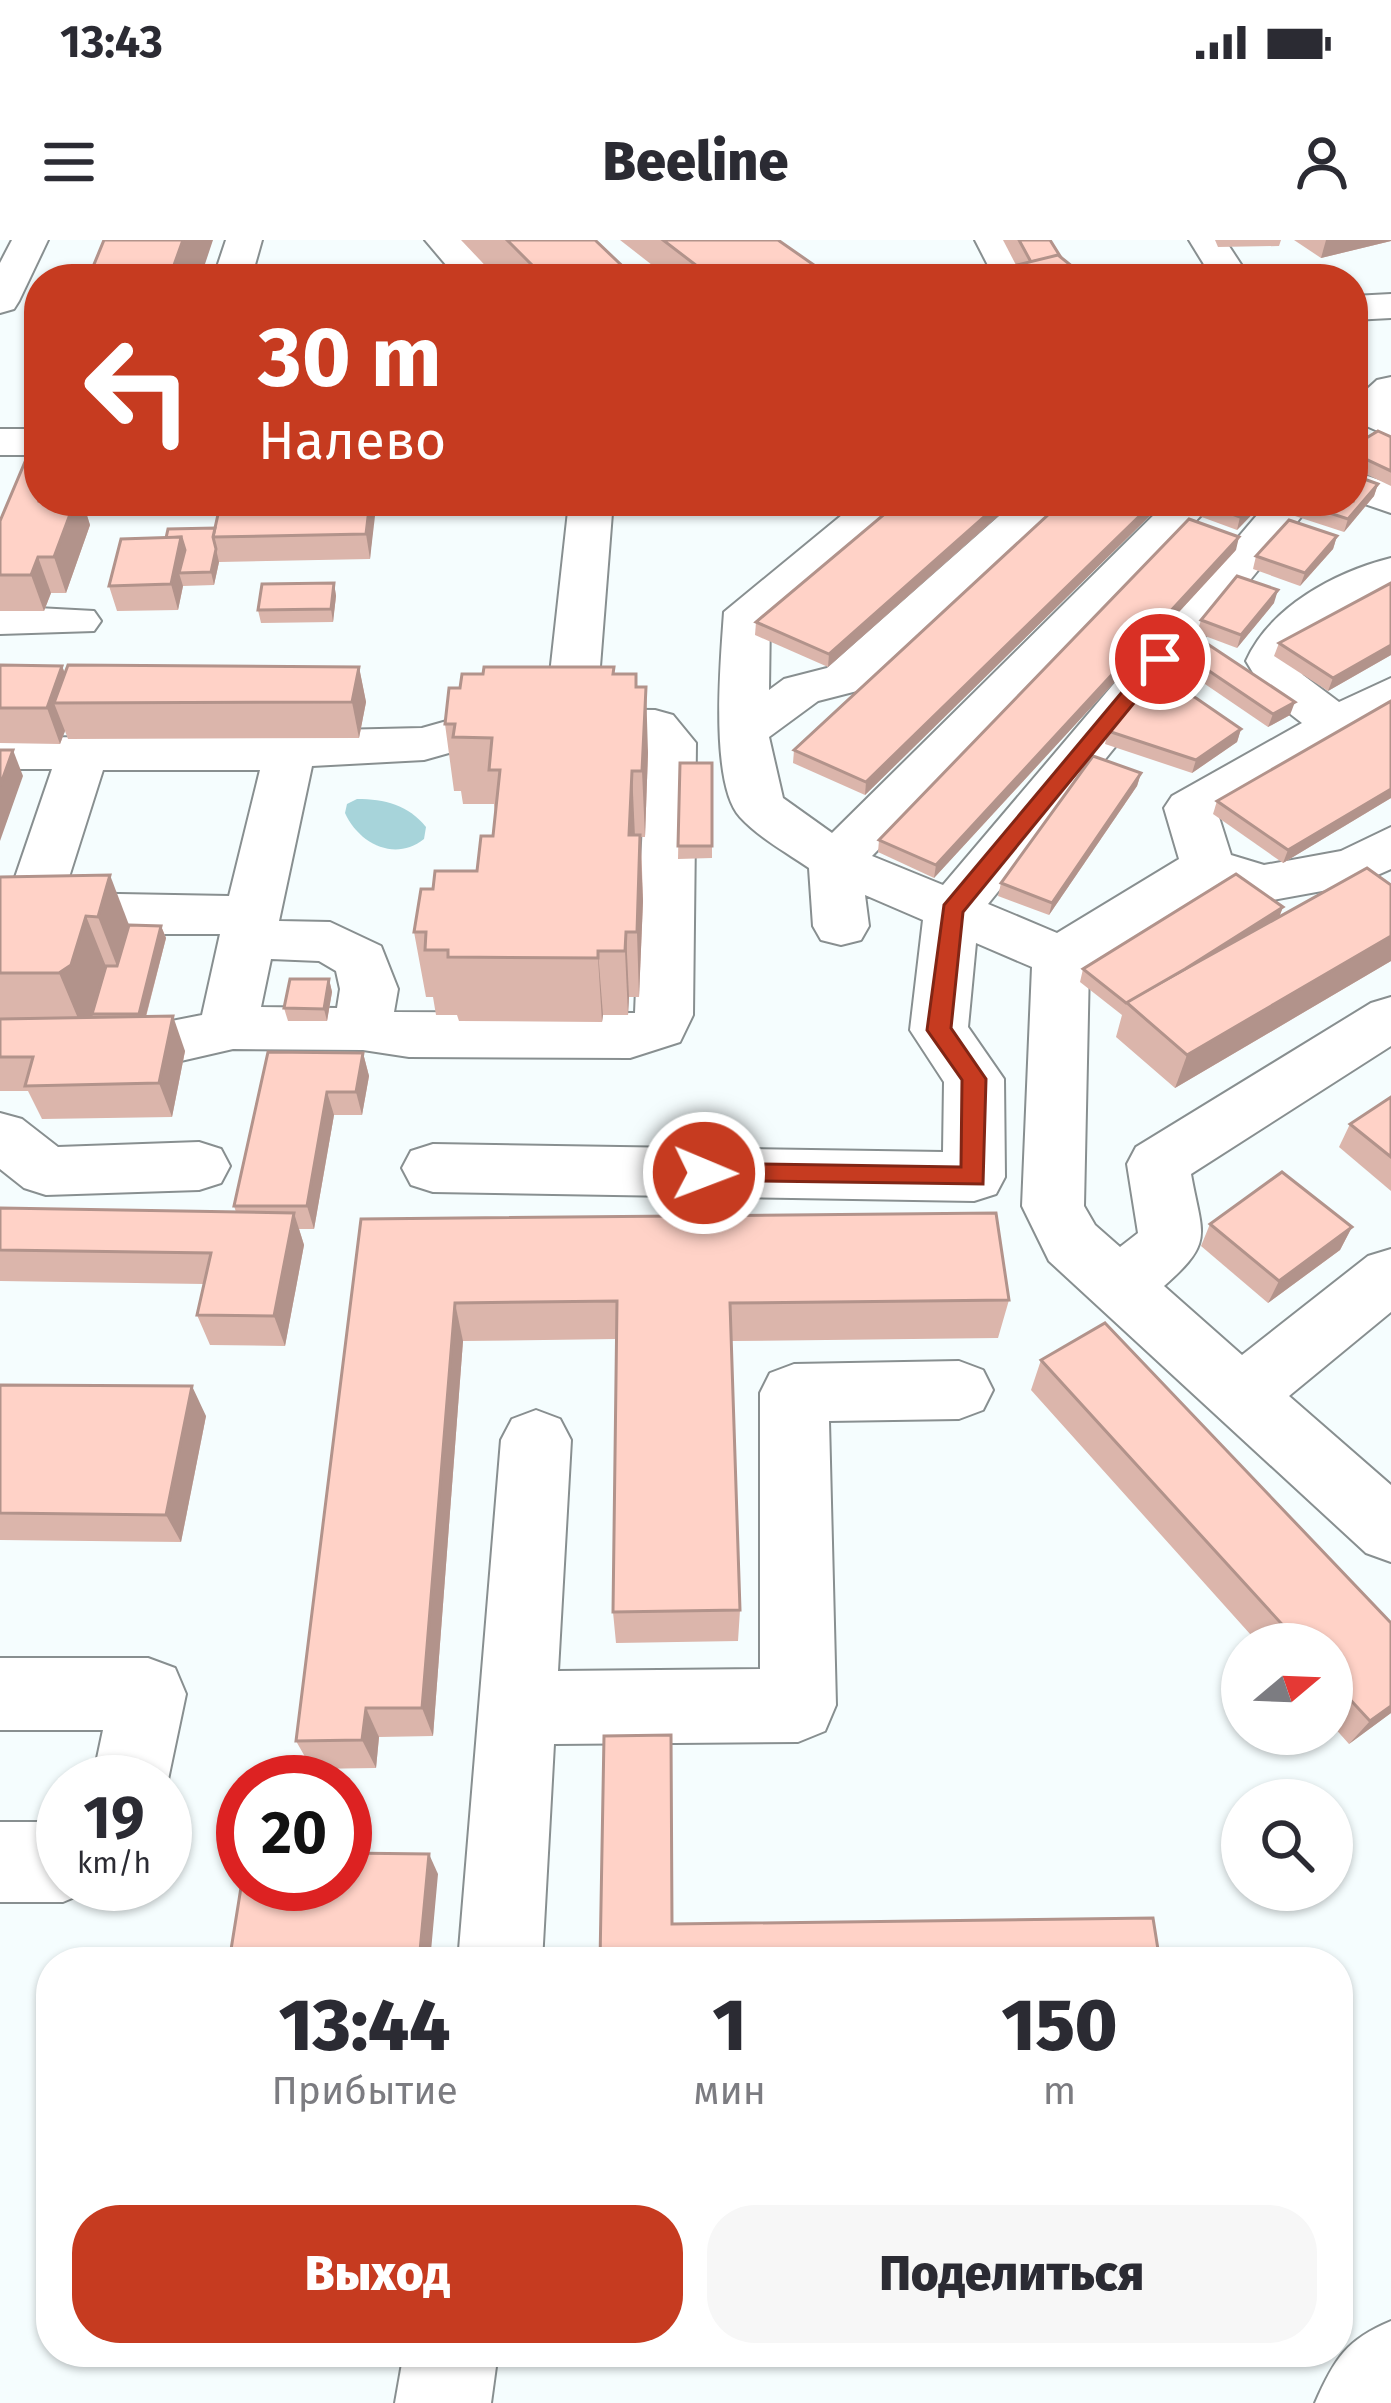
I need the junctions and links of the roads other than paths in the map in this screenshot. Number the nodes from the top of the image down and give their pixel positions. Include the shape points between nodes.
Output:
1 (443, 240) edge
2 (18, 247) edge
3 (465, 264) edge
4 (0, 301) edge
5 (590, 516) edge
6 (867, 516) edge
7 (1025, 516) edge
8 (1178, 516) edge
9 (1201, 516) edge
10 (1279, 516) edge
11 (1255, 545) junction
12 (1391, 572) edge
13 (0, 620) edge
14 (77, 621) dead end
15 (573, 692) edge
16 (1391, 693) edge
17 (1336, 724) junction
18 (743, 732) junction
19 (0, 753) edge
20 (83, 753) junction
21 (289, 754) junction
22 (836, 861) junction
23 (1208, 866) junction
24 (1379, 867) edge
25 (21, 876) edge
26 (952, 910) junction
27 (841, 926) dead end
28 (250, 927) junction
29 (1061, 957) junction
30 (1391, 1018) edge
31 (228, 1028) junction
32 (363, 1029) junction
33 (0, 1045) edge
34 (0, 1136) edge
35 (199, 1166) dead end
36 (433, 1168) dead end
37 (1391, 1275) edge
38 (1120, 1285) junction
39 (959, 1390) dead end
40 (1241, 1395) junction
41 (536, 1439) dead end
42 (1391, 1531) edge
43 (0, 1694) edge
44 (520, 1708) junction
45 (136, 1755) edge
46 (0, 1862) edge
47 (36, 1862) edge
48 (501, 1947) edge
49 (448, 2367) edge
50 (1391, 2369) edge
51 (442, 2403) edge
52 (1363, 2403) edge

1 - 3 street
2 - 4 street
5 - 15 street
6 - 18 street via 747,612
7 - 18 street via 844,679 801,690
8 - 22 street
9 - 11 street
10 - 11 street
11 - 26 street via 1108,764
12 - 17 street via 1274,645 1270,661 1284,686
13 - 14 street
16 - 17 street
17 - 23 street via 1190,808
18 - 22 street via 759,806
19 - 20 street
20 - 21 street
20 - 25 street
21 - 28 street
21 - 32 street via 424,744 493,724 640,723 665,732 683,768 659,1027 630,1037
22 - 26 street
22 - 27 street
23 - 24 street via 1262,884
23 - 29 street
25 - 28 street via 49,911 153,927
26 - 29 street
26 - 36 street via 939,1030 974,1079 974,1177
28 - 31 street
28 - 32 street via 348,950 368,973
29 - 38 street via 1052,1206 1072,1243
30 - 38 street via 1158,1165 1171,1242
31 - 32 street
31 - 33 street via 176,1046
34 - 35 street via 46,1171
37 - 40 street
38 - 40 street
39 - 44 street via 794,1393 798,1705
40 - 42 street
41 - 44 street
43 - 45 street via 148,1694
44 - 48 street
46 - 47 street
49 - 51 street
50 - 52 street

